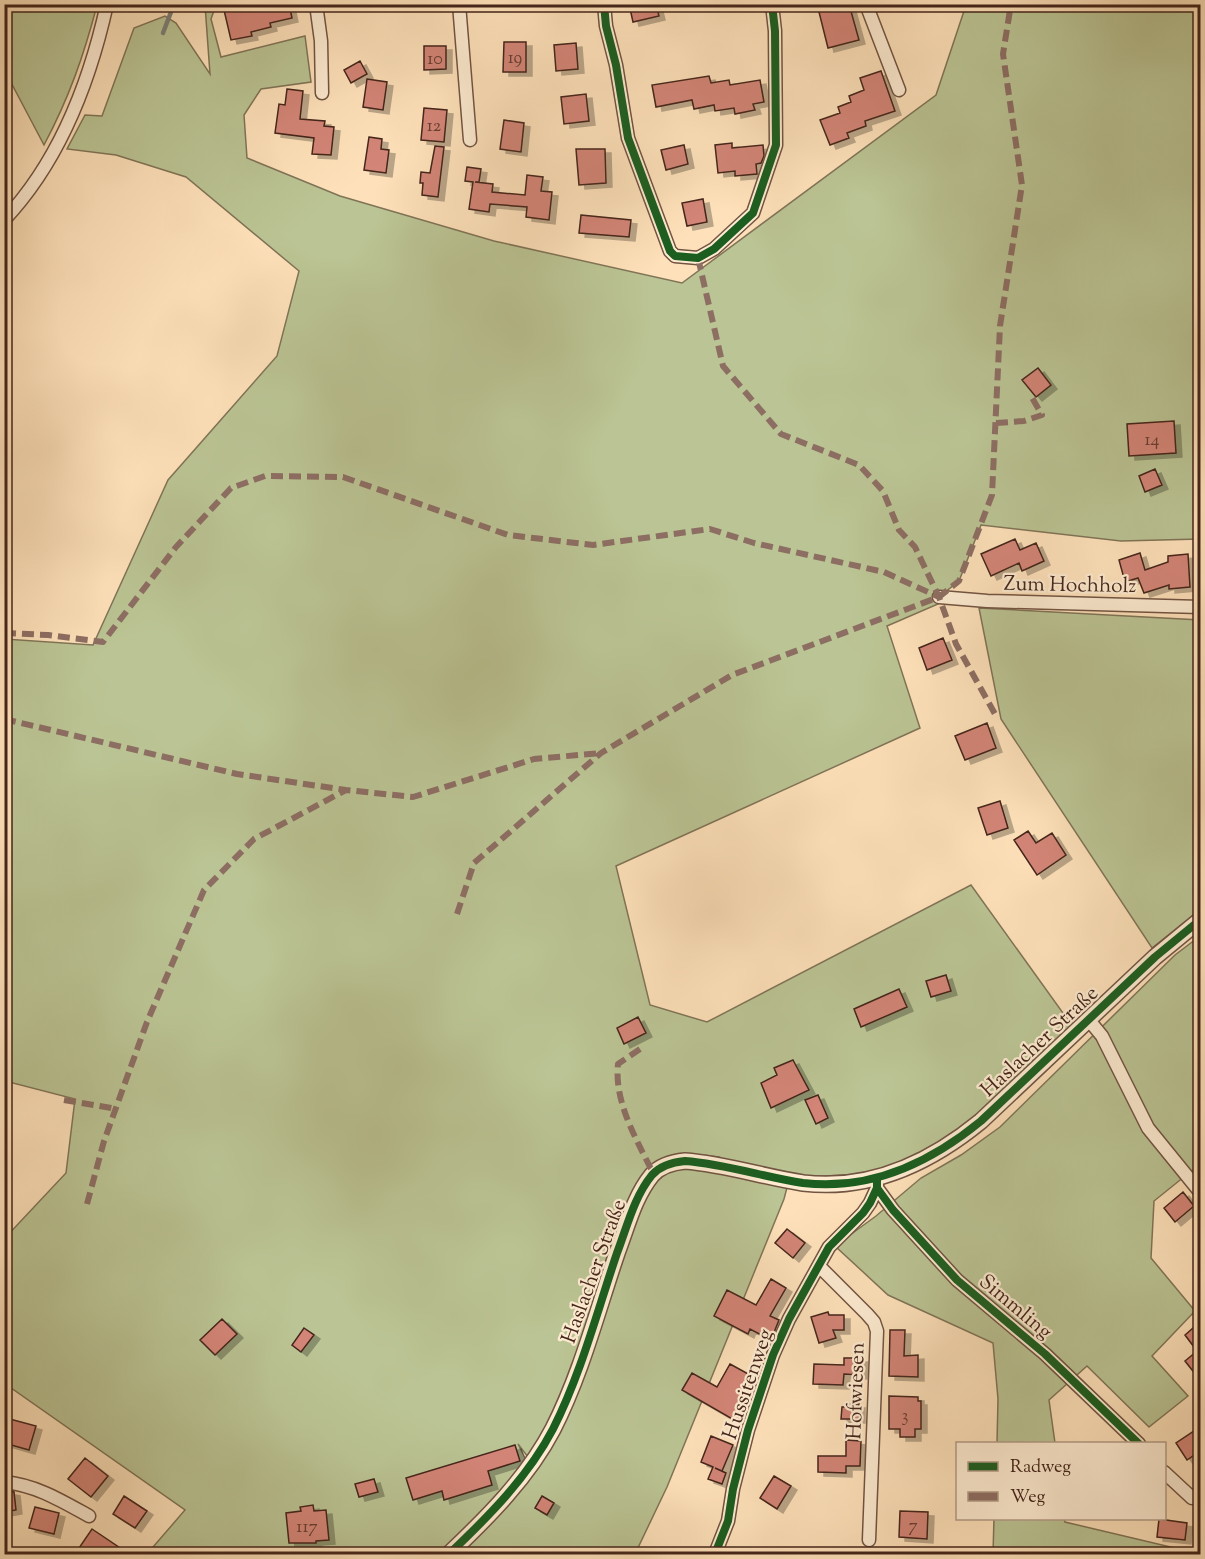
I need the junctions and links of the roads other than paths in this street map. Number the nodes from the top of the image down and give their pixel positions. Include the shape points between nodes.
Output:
1 (107, 4) edge
2 (316, 4) edge
3 (459, 4) edge
4 (604, 4) edge
5 (772, 4) edge
6 (866, 4) edge
7 (899, 90) dead end
8 (322, 93) dead end
9 (470, 140) dead end
10 (4, 220) edge
11 (939, 597) dead end
12 (1200, 607) edge
13 (1200, 920) edge
14 (1088, 1019) junction
15 (877, 1183) junction
16 (1200, 1192) edge
17 (819, 1266) junction
18 (1139, 1442) edge
19 (1166, 1474) edge
20 (4, 1482) edge
21 (1200, 1498) edge
22 (89, 1516) dead end
23 (869, 1540) dead end
24 (449, 1554) edge
25 (715, 1554) edge

1 - 10 street via 72,116 46,165
2 - 8 street
3 - 9 street
4 - 5 street via 628,138 639,170 670,251 675,256 698,258 714,249 753,213 776,145
6 - 7 street
11 - 12 street, Zum Hochholz
13 - 14 street, Haslacher Straße
14 - 15 street, Haslacher Straße via 956,1142
14 - 16 street via 1102,1036 1148,1128
15 - 17 street, Hussitenweg via 863,1213 829,1247
15 - 18 street, Simmling via 893,1210 957,1280 1045,1354
15 - 24 street, Haslacher Straße via 806,1183 685,1161 653,1173 634,1205 553,1429 521,1478
17 - 23 street, Hofwiesen via 867,1314 877,1331
17 - 25 street, Hussitenweg via 773,1355 748,1430 728,1521
19 - 21 street via 1192,1498
20 - 22 street via 50,1494

